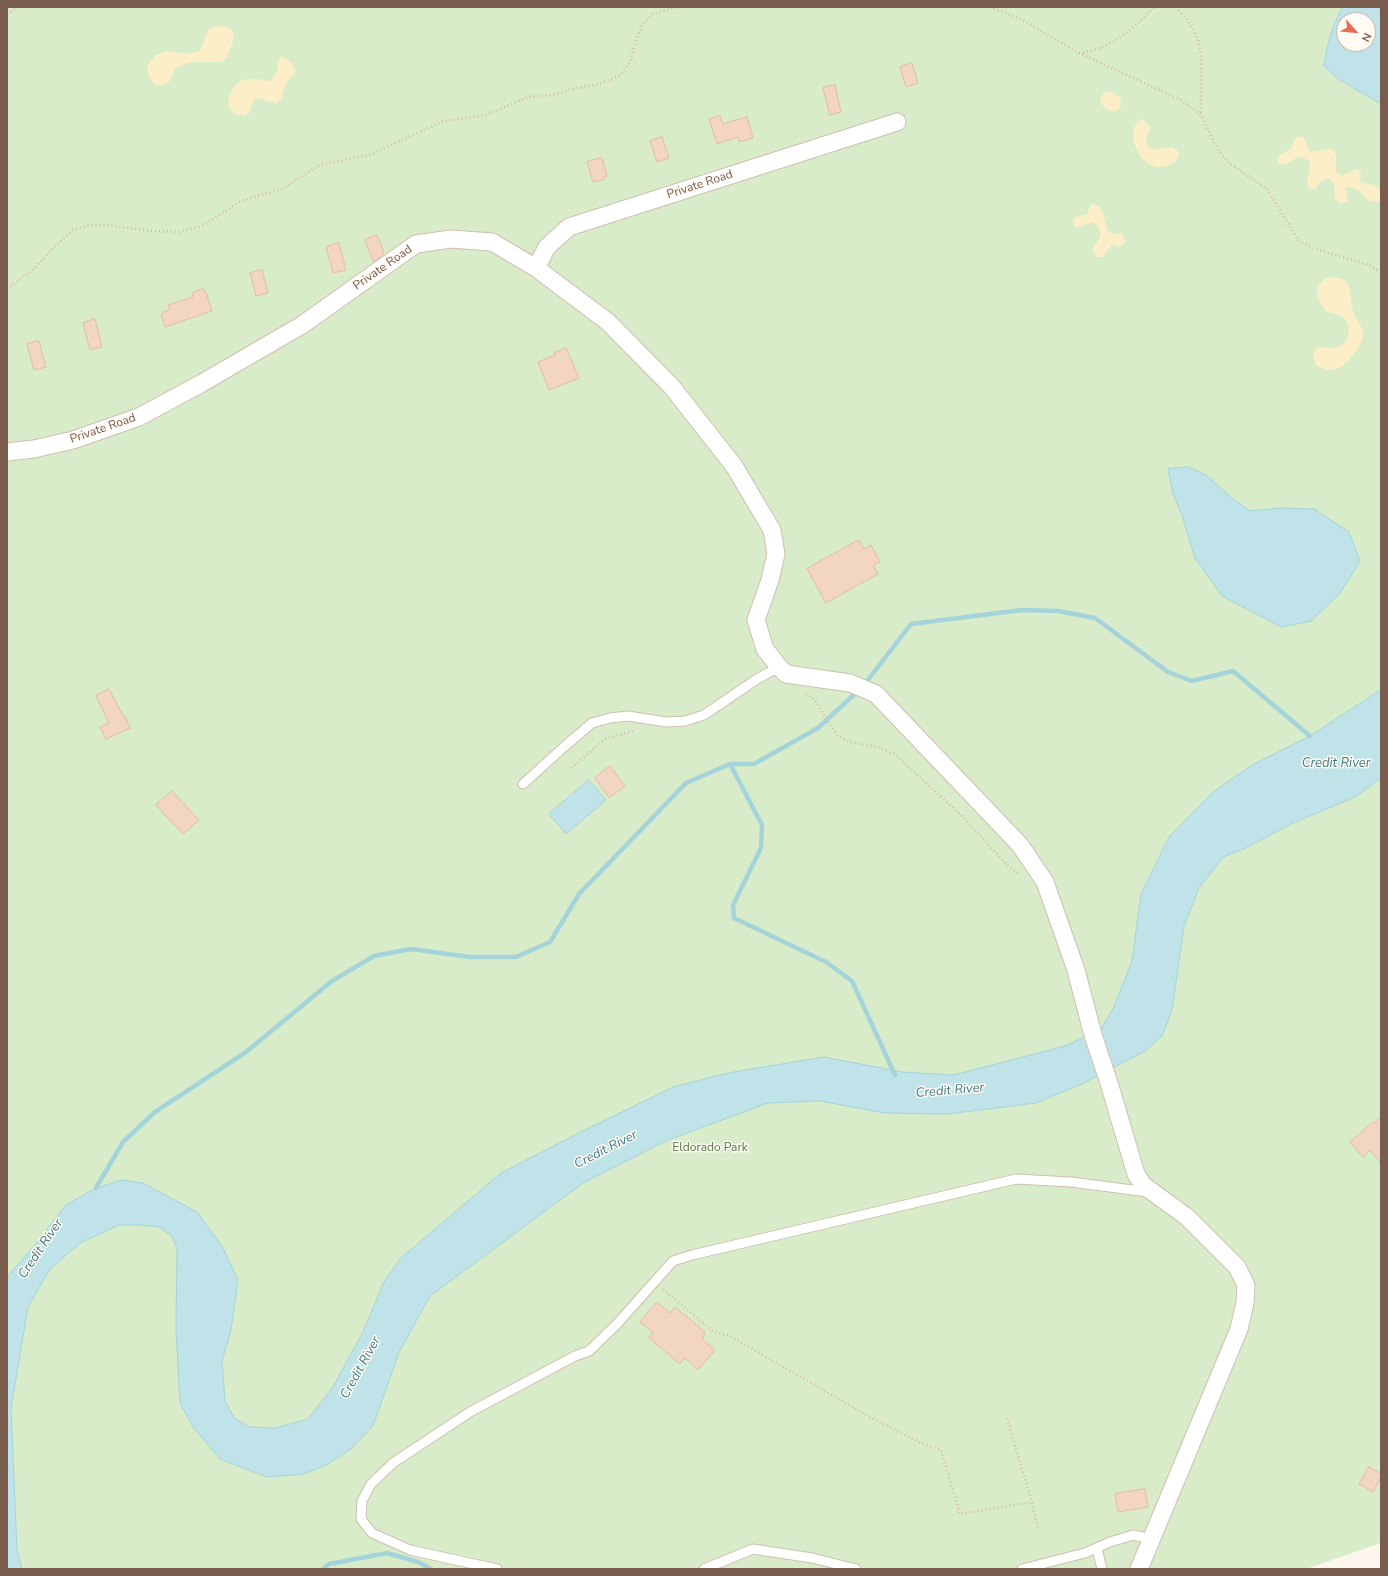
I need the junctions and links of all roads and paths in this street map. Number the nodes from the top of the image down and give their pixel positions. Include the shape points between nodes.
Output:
1 (19, 7) edge
2 (680, 7) edge
3 (990, 7) edge
4 (1154, 7) edge
5 (1176, 7) edge
6 (7, 14) edge
7 (1079, 53) junction
8 (1201, 114) junction
9 (898, 122) dead end
10 (536, 268) junction
11 (1381, 272) edge
12 (7, 289) edge
13 (7, 452) edge
14 (779, 667) junction
15 (804, 692) dead end
16 (642, 730) dead end
17 (572, 768) dead end
18 (524, 784) dead end
19 (1023, 878) dead end
20 (1152, 1193) junction
21 (655, 1282) junction
22 (1008, 1418) dead end
23 (1032, 1502) junction
24 (1038, 1529) dead end
25 (1152, 1539) junction
26 (1097, 1548) junction
27 (498, 1569) edge
28 (704, 1569) edge
29 (856, 1569) edge
30 (1022, 1569) edge
31 (1102, 1569) edge
32 (1139, 1569) edge

1 - 6 path
2 - 12 path via 654,13 642,25 630,62 620,76 553,95 528,97 486,115 444,121 372,154 320,165 282,189 241,201 202,226 179,232 106,225 89,225 73,230 34,269
3 - 7 path via 1021,19
4 - 7 path via 1115,41 1098,49
5 - 8 path via 1194,29 1200,45
7 - 8 path via 1181,100
8 - 11 path via 1223,157 1235,169 1267,189 1298,240 1312,248 1366,264
9 - 10 street, Private Road via 569,227 547,247
10 - 13 street, Private Road via 492,242 451,239 416,244 302,325 139,417 73,440
10 - 14 street via 608,322 672,388 734,466 772,530 776,554 756,620 765,649
14 - 18 lane via 704,714 685,721 666,722 628,716 592,723
14 - 20 street via 786,674 850,683 876,694 1020,845 1046,882 1076,970 1093,1035 1136,1174 1142,1185
15 - 19 path via 814,699 838,736 849,742 878,746 894,754 960,814 1007,865
16 - 17 path via 605,739
20 - 21 lane via 1071,1182 1016,1179 692,1255 673,1261
20 - 25 street via 1187,1217 1237,1267 1246,1285 1239,1329
21 - 23 path via 714,1332 730,1336 868,1416 941,1450 960,1514
21 - 27 lane via 589,1351 575,1356 464,1416 393,1463 371,1484 362,1501 361,1519 372,1533 410,1550
22 - 23 path
23 - 24 path
25 - 26 lane via 1133,1535
25 - 32 street
26 - 30 lane
26 - 31 lane
28 - 29 lane via 753,1549 812,1558

